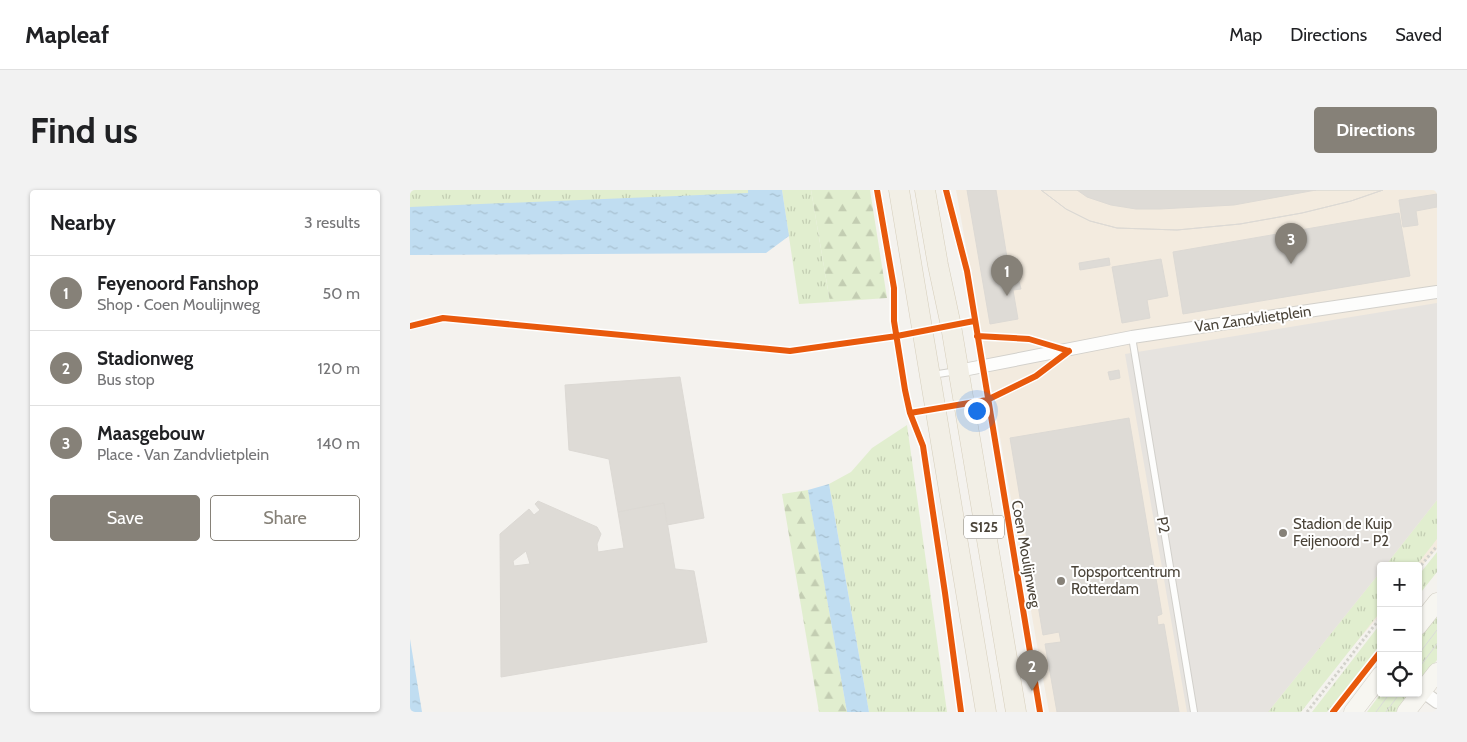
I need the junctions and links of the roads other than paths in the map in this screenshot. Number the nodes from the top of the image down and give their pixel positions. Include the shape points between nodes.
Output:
1 (899, 190) edge
2 (925, 190) edge
3 (1437, 292) edge
4 (1132, 337) junction
5 (958, 371) junction
6 (929, 375) junction
7 (1437, 602) edge
8 (1422, 621) edge
9 (1437, 672) edge
10 (1377, 680) edge
11 (1422, 691) joint
12 (1417, 697) edge
13 (1437, 702) edge
14 (986, 712) edge
15 (1016, 712) edge
16 (1194, 712) edge
17 (1353, 712) edge
18 (1406, 712) edge

1 - 6 main road, S125
2 - 5 main road, S125
3 - 4 street, Van Zandvlietplein
4 - 5 street, Van Zandvlietplein
4 - 16 lane, P2
5 - 6 lane
5 - 15 main road, S125
6 - 14 main road, S125
7 - 8 main road
9 - 11 main road
10 - 17 main road
11 - 13 street
12 - 18 main road

